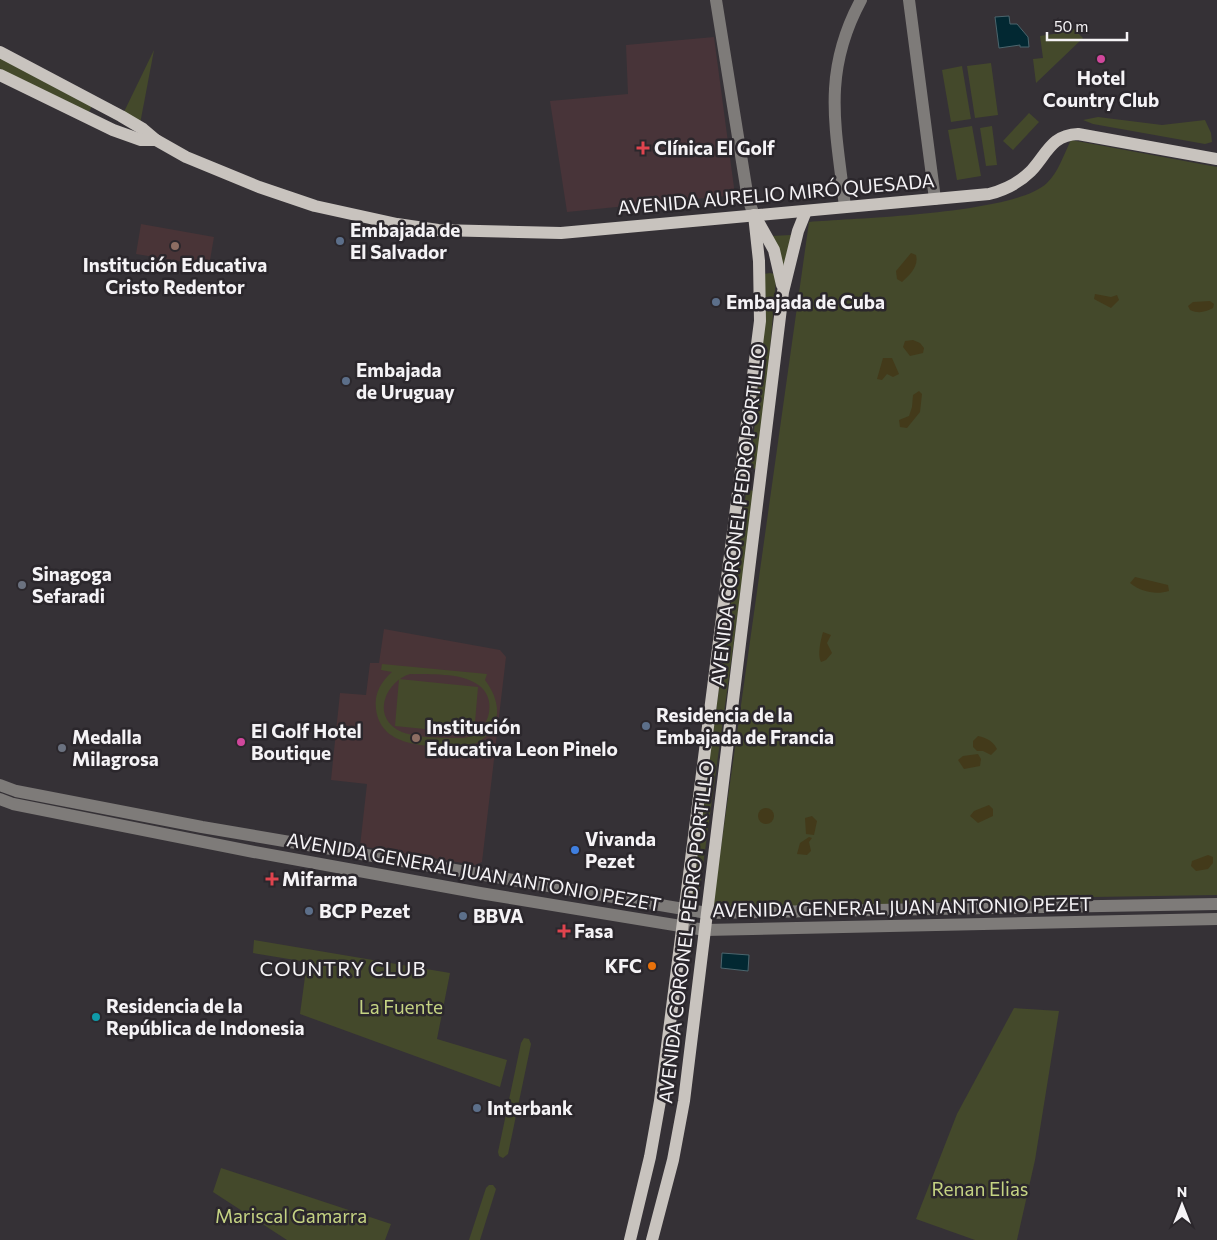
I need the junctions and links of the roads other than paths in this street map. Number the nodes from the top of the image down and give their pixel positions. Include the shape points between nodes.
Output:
1 (716, 0) edge
2 (861, 0) edge
3 (909, 0) edge
4 (0, 52) edge
5 (0, 74) edge
6 (156, 140) junction
7 (1217, 159) edge
8 (935, 200) junction
9 (845, 207) junction
10 (806, 211) junction
11 (754, 215) junction
12 (780, 270) junction
13 (760, 279) junction
14 (783, 292) junction
15 (0, 785) edge
16 (0, 800) edge
17 (1217, 904) edge
18 (685, 910) junction
19 (707, 913) junction
20 (1217, 919) edge
21 (683, 927) junction
22 (705, 930) junction
23 (630, 1240) edge
24 (652, 1240) edge

1 - 11 street via 748,199
2 - 9 street via 845,36 834,84
3 - 8 street
4 - 6 main road via 143,128
5 - 6 main road via 113,130 141,140
6 - 11 main road, AVENIDA AURELIO MIRÓ QUESADA via 186,157 315,206 438,230 561,233
7 - 8 main road, AVENIDA AURELIO MIRÓ QUESADA via 1069,134 1054,141 1031,171 1002,191
8 - 9 main road, AVENIDA AURELIO MIRÓ QUESADA
9 - 10 main road, AVENIDA AURELIO MIRÓ QUESADA
10 - 11 main road, AVENIDA AURELIO MIRÓ QUESADA
10 - 14 main road, AVENIDA CORONEL PEDRO PORTILLO
11 - 12 main road via 774,250
11 - 13 main road, AVENIDA CORONEL PEDRO PORTILLO
12 - 13 main road via 774,267 767,269
12 - 14 main road
13 - 18 main road, AVENIDA CORONEL PEDRO PORTILLO via 760,321
14 - 19 main road, AVENIDA CORONEL PEDRO PORTILLO
15 - 18 street, AVENIDA GENERAL JUAN ANTONIO PEZET via 166,821
16 - 21 street, AVENIDA GENERAL JUAN ANTONIO PEZET via 254,852
17 - 19 street, AVENIDA GENERAL JUAN ANTONIO PEZET
18 - 19 street, AVENIDA GENERAL JUAN ANTONIO PEZET
18 - 21 main road, AVENIDA CORONEL PEDRO PORTILLO
19 - 22 main road, AVENIDA CORONEL PEDRO PORTILLO
20 - 22 street, AVENIDA GENERAL JUAN ANTONIO PEZET
21 - 22 street, AVENIDA GENERAL JUAN ANTONIO PEZET
21 - 23 main road, AVENIDA CORONEL PEDRO PORTILLO via 660,1101
22 - 24 main road, AVENIDA CORONEL PEDRO PORTILLO via 684,1101 673,1160

